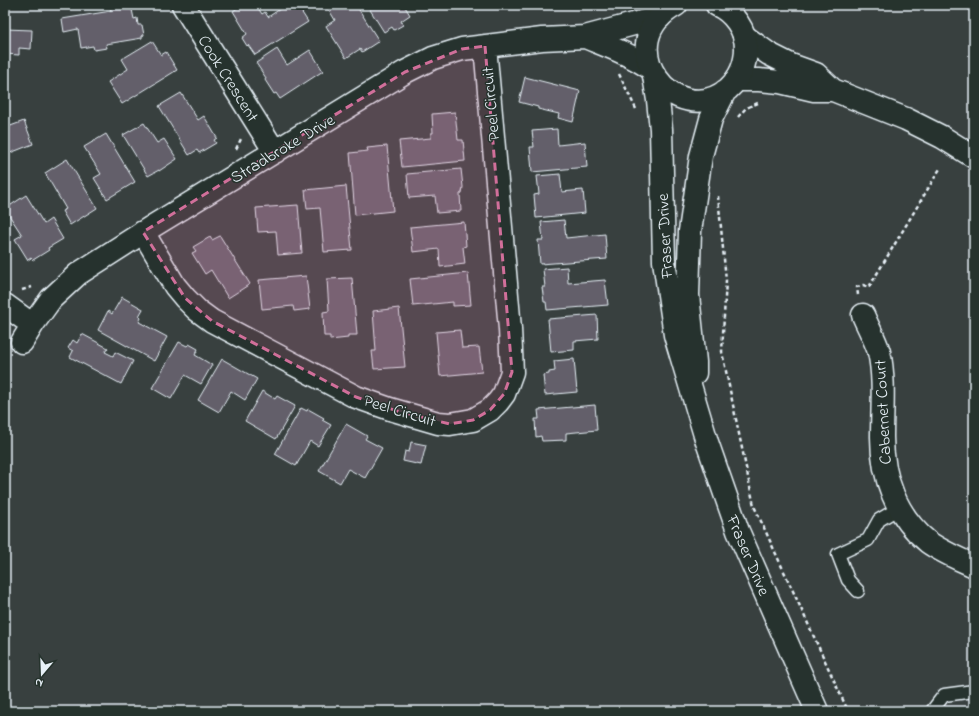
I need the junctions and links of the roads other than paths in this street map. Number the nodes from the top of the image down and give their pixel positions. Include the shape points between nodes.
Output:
1 (183, 5) edge
2 (717, 5) edge
3 (742, 5) edge
4 (669, 9) edge
5 (743, 32) junction
6 (584, 37) junction
7 (485, 46) junction
8 (652, 72) junction
9 (731, 86) junction
10 (833, 90) junction
11 (276, 152) junction
12 (974, 157) edge
13 (143, 232) junction
14 (5, 305) edge
15 (862, 315) road end
16 (33, 324) junction
17 (22, 342) dead end
18 (693, 394) junction
19 (899, 508) junction
20 (974, 566) edge
21 (858, 591) dead end
22 (974, 691) edge
23 (817, 711) edge
24 (932, 711) edge

1 - 11 street, Cook Crescent
2 - 5 street via 732,15
3 - 5 street
4 - 6 street, Stradbroke Drive
4 - 8 street, Fraser Drive via 653,26 648,42 647,51
5 - 9 street, Fraser Drive via 746,44 745,60 740,74
5 - 10 street via 770,54 816,74
6 - 7 street, Stradbroke Drive
6 - 8 street, Stradbroke Drive via 640,61
7 - 11 street, Stradbroke Drive via 433,58 405,72
7 - 13 street, Peel Circuit via 512,372 504,394 498,402 473,420 450,424 438,423 356,397 236,334 202,314 185,298
8 - 9 street, Stradbroke Drive via 665,88 689,99 712,97
8 - 18 street, Fraser Drive via 661,129 664,261 675,335
9 - 10 street via 758,80 814,90
9 - 18 street, Fraser Drive via 711,119 701,156 690,231 688,295 695,362
10 - 12 street via 906,119
11 - 13 street, Stradbroke Drive
13 - 16 street, Stradbroke Drive via 78,274 51,299
14 - 16 street
15 - 19 street, Cabernet Court via 876,344 880,360 883,460 888,482
16 - 17 street, Stradbroke Drive
18 - 23 street, Fraser Drive via 738,532
19 - 20 street, Cabernet Court via 928,542
19 - 21 lane via 880,520 868,540 838,554 848,580
22 - 24 lane via 944,695

